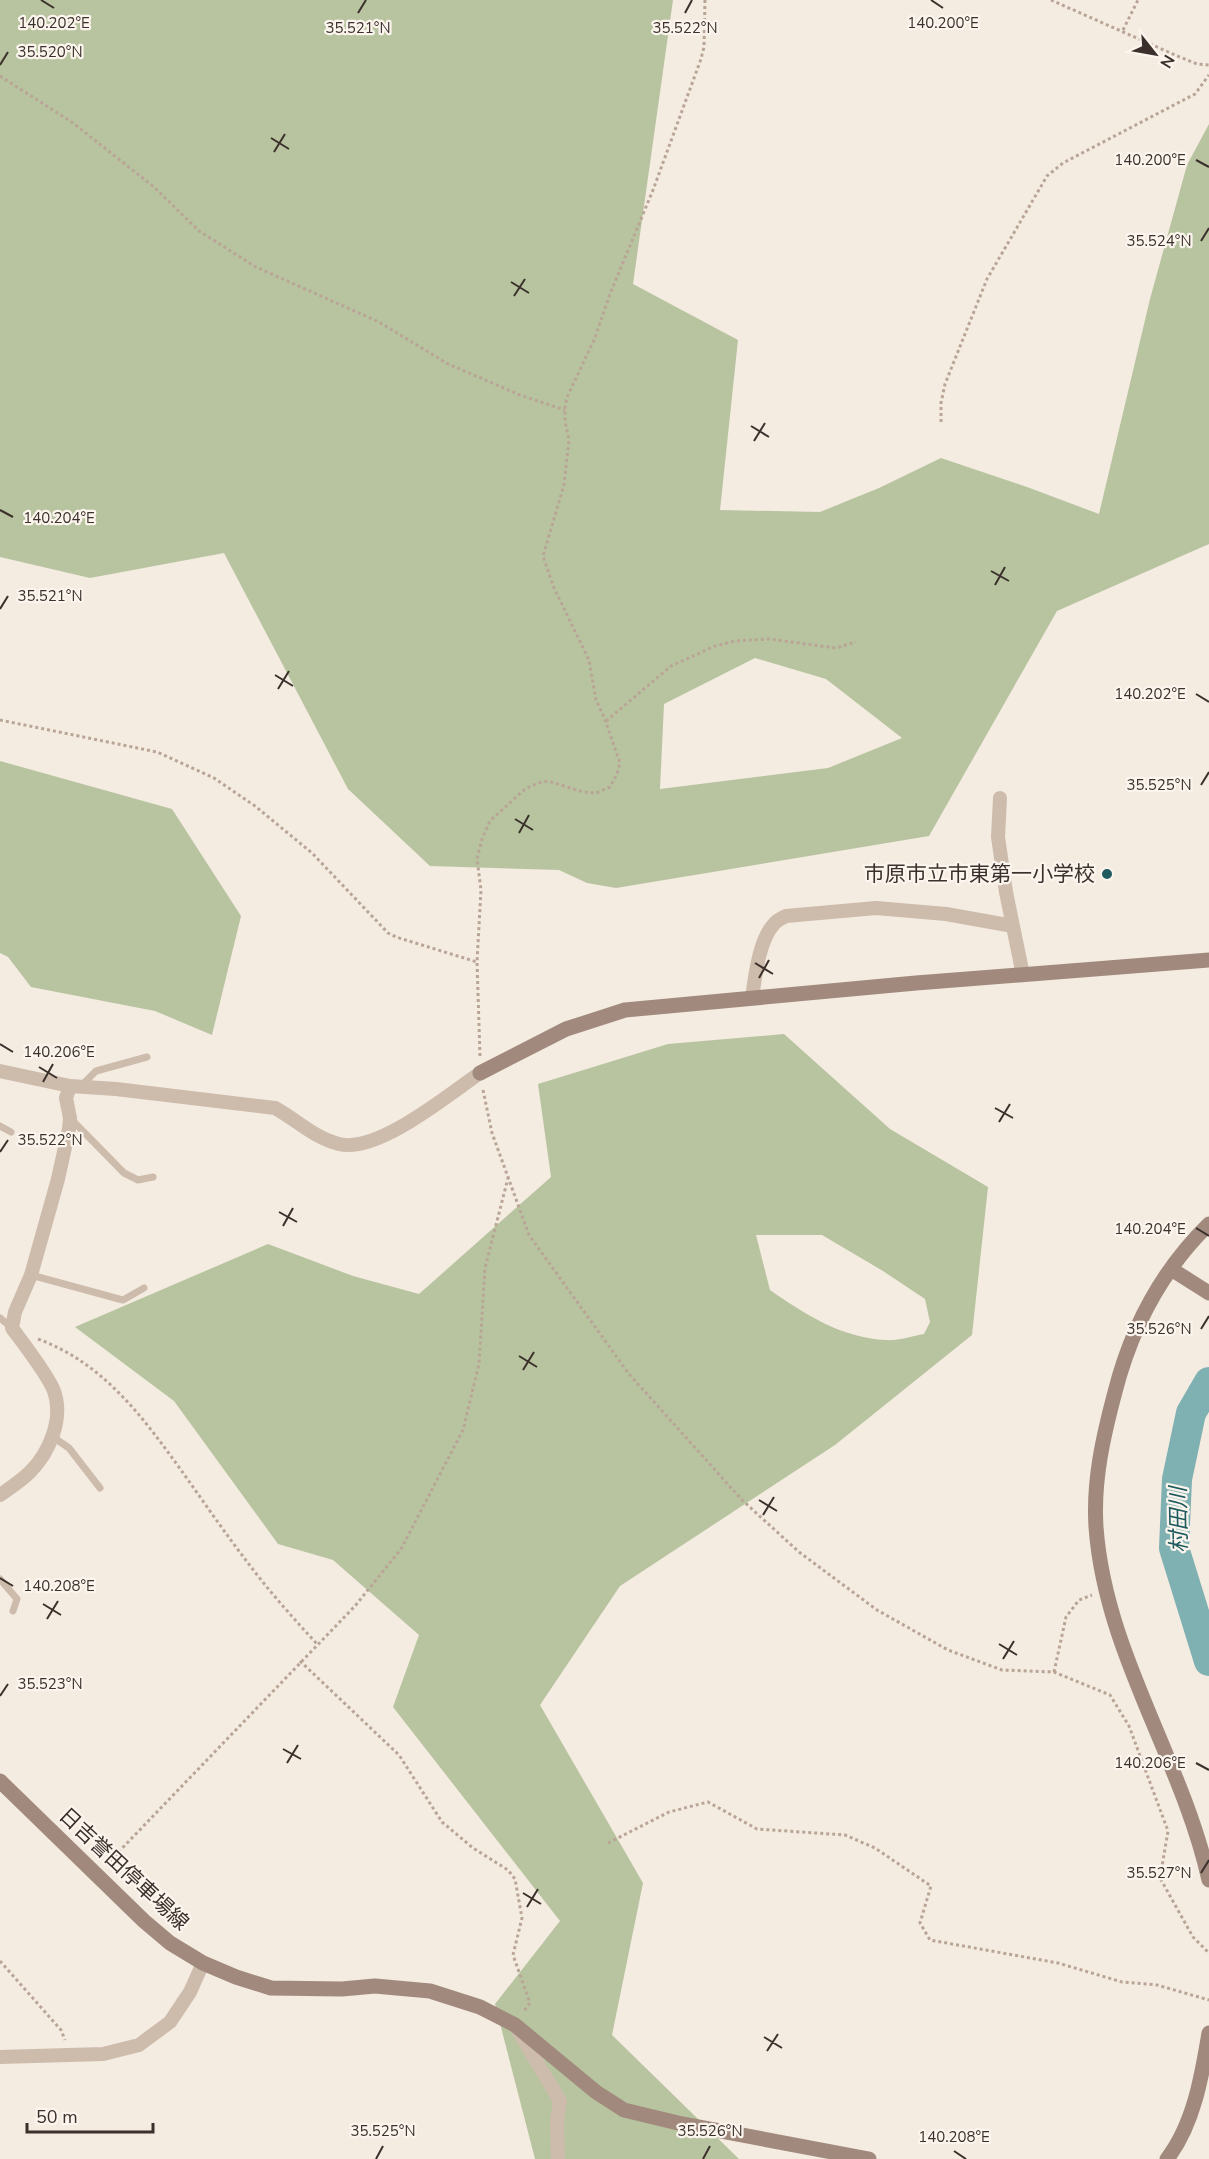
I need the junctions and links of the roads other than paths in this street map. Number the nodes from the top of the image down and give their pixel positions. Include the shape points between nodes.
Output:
1 (1000, 798) dead end
2 (1013, 927) junction
3 (1209, 960) edge
4 (1023, 975) junction
5 (752, 998) junction
6 (147, 1057) dead end
7 (0, 1071) edge
8 (480, 1073) joint
9 (75, 1087) junction
10 (70, 1118) junction
11 (0, 1126) edge
12 (10, 1132) dead end
13 (153, 1177) dead end
14 (1209, 1224) edge
15 (1171, 1269) junction
16 (30, 1275) junction
17 (144, 1288) dead end
18 (1206, 1291) edge
19 (0, 1318) edge
20 (12, 1328) junction
21 (53, 1437) junction
22 (100, 1488) dead end
23 (0, 1496) edge
24 (0, 1579) edge
25 (13, 1611) dead end
26 (0, 1781) edge
27 (1209, 1880) edge
28 (203, 1963) junction
29 (515, 2025) junction
30 (1209, 2033) edge
31 (0, 2057) edge
32 (558, 2159) edge
33 (869, 2159) edge
34 (1167, 2159) edge

1 - 2 street via 998,837
2 - 4 street
2 - 5 street via 946,914 876,908 786,916 768,932
3 - 4 main road
4 - 5 main road
5 - 8 main road via 625,1010 566,1029
6 - 9 lane via 96,1071
7 - 9 street
8 - 9 street via 379,1139 350,1146 316,1136 274,1108
9 - 10 street via 66,1098
10 - 13 lane via 124,1173 138,1180
10 - 16 street via 58,1179
11 - 12 lane
14 - 15 main road
15 - 18 main road
15 - 27 main road via 1143,1314 1120,1373 1102,1441 1096,1483 1096,1526 1120,1641 1201,1845
16 - 17 lane via 123,1300
16 - 20 street
19 - 20 lane
20 - 21 street via 54,1391 57,1415
21 - 22 lane via 69,1448
21 - 23 street via 29,1474
24 - 25 lane via 17,1599
26 - 28 main road, 日吉誉田停車場線 via 117,1897 170,1943
28 - 29 main road, 日吉誉田停車場線 via 271,1988 375,1986 430,1991 480,2007
28 - 31 street via 170,2022 139,2045 104,2054
29 - 32 street via 560,2101
29 - 33 main road, 日吉誉田停車場線 via 596,2092 624,2110
30 - 34 main road via 1188,2119

